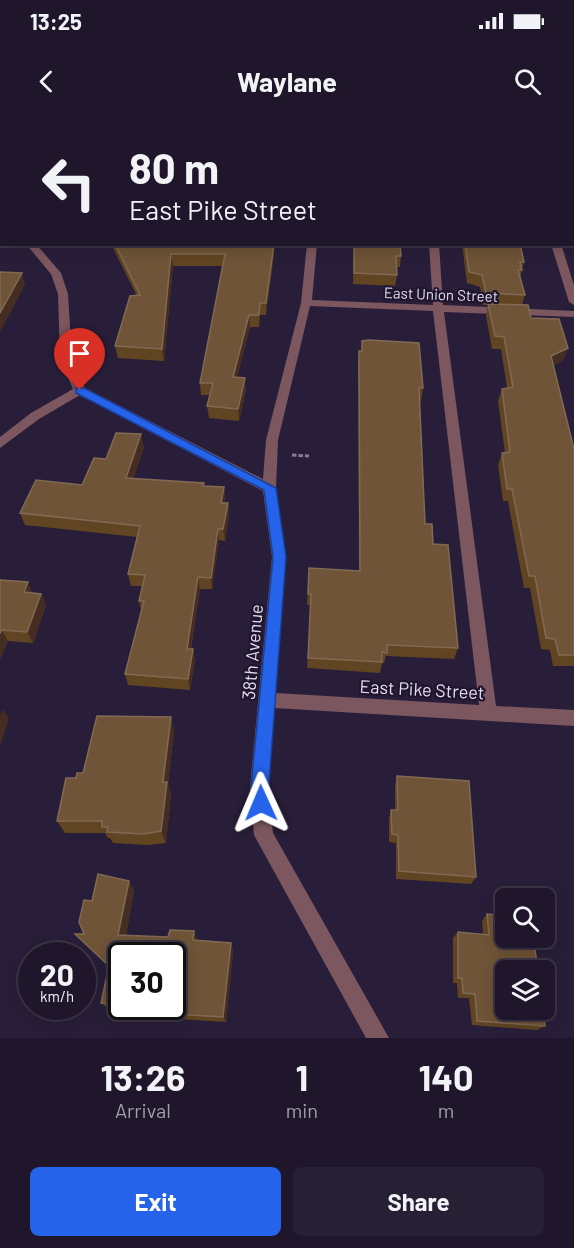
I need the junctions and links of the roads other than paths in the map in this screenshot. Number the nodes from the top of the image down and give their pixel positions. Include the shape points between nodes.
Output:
1 (32, 246) edge
2 (312, 246) edge
3 (434, 246) edge
4 (557, 246) edge
5 (574, 302) edge
6 (306, 303) junction
7 (438, 309) junction
8 (574, 314) edge
9 (80, 390) junction
10 (0, 444) edge
11 (269, 488) junction
12 (267, 700) junction
13 (488, 712) junction
14 (574, 718) edge
15 (378, 1038) edge

1 - 9 street via 56,273 63,294 66,359
2 - 6 street, 38th Avenue
3 - 7 street
4 - 5 street
6 - 7 street, East Union Street
6 - 11 street, 38th Avenue via 272,440
7 - 8 street, East Union Street
7 - 13 street
9 - 10 street via 35,416
9 - 11 street
11 - 12 street, 38th Avenue via 279,557
12 - 13 street, East Pike Street
12 - 15 street, 38th Avenue via 259,787 264,835
13 - 14 street, East Pike Street

